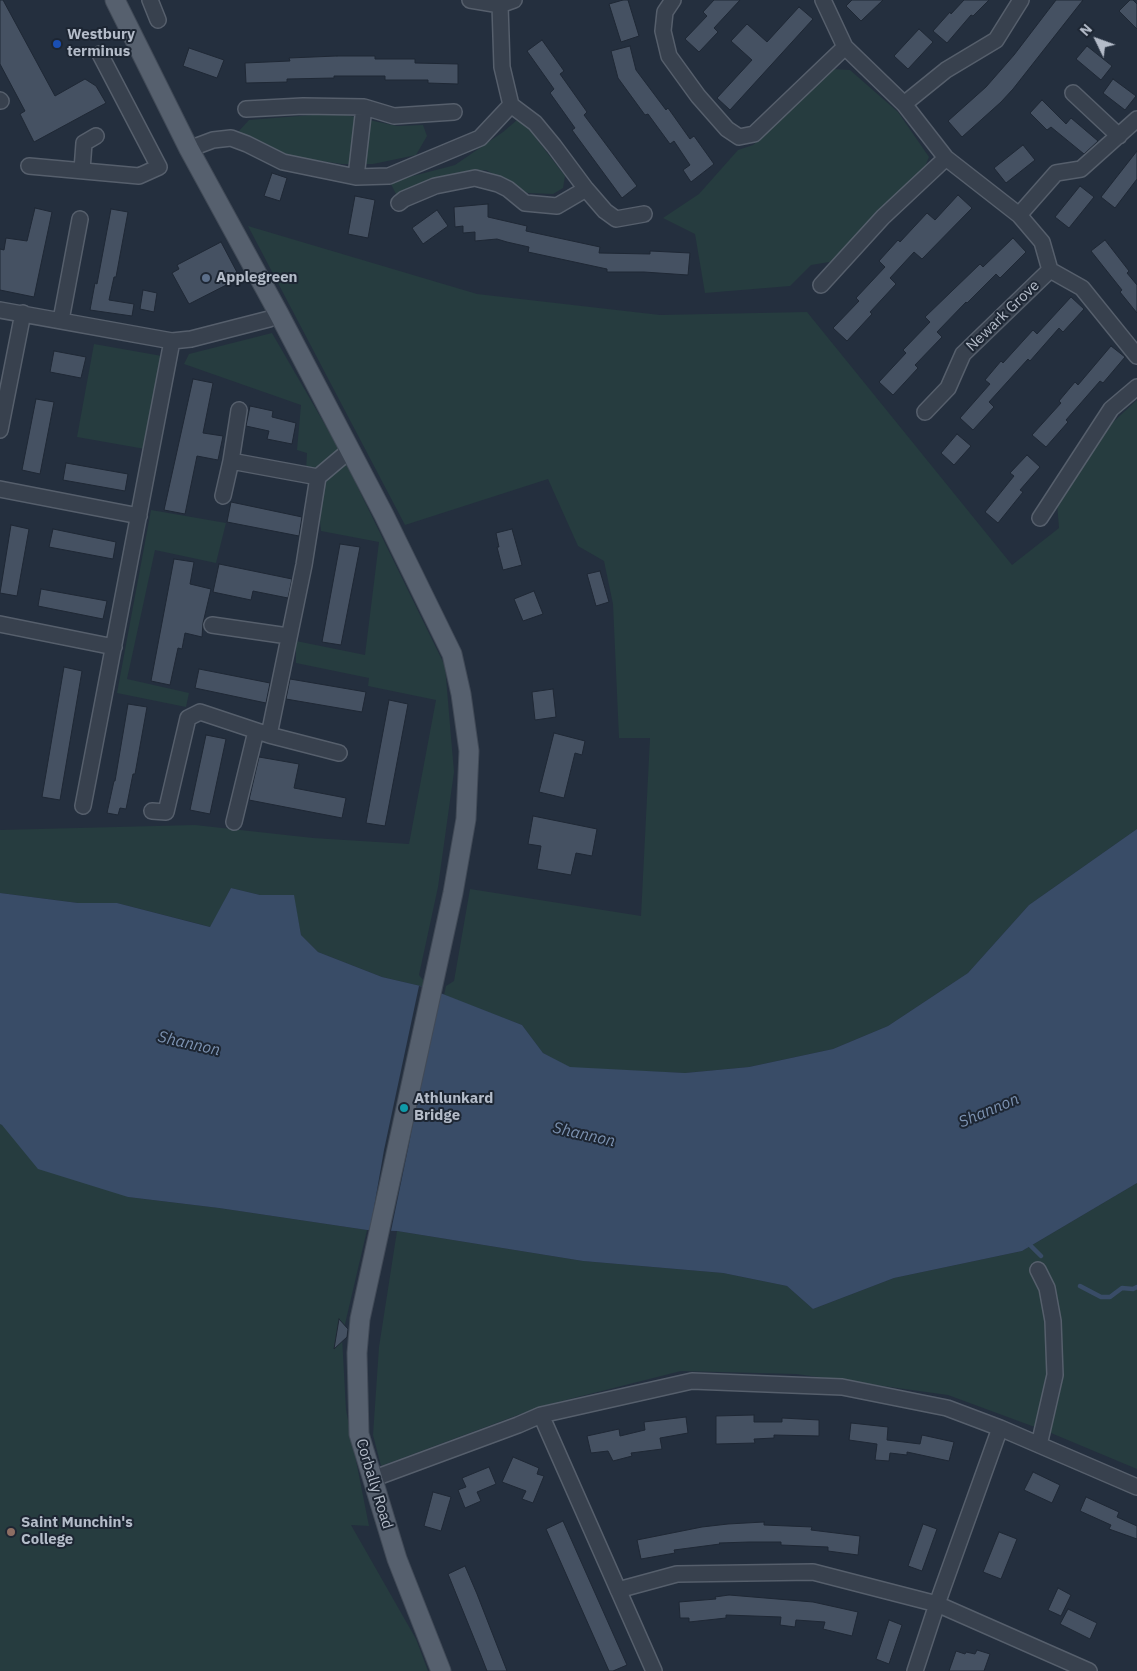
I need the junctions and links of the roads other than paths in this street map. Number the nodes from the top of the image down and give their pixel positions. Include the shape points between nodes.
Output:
1 (115, 0) edge
2 (150, 0) edge
3 (470, 0) edge
4 (673, 0) edge
5 (823, 0) edge
6 (1021, 0) edge
7 (507, 2) edge
8 (158, 20) dead end
9 (845, 47) junction
10 (100, 54) dead end
11 (1073, 93) dead end
12 (904, 104) junction
13 (511, 105) junction
14 (364, 107) junction
15 (246, 109) dead end
16 (454, 112) dead end
17 (1137, 120) edge
18 (96, 136) dead end
19 (1119, 136) junction
20 (189, 149) junction
21 (946, 158) junction
22 (29, 166) dead end
23 (82, 170) junction
24 (356, 177) junction
25 (586, 190) junction
26 (399, 203) dead end
27 (644, 214) dead end
28 (1019, 215) junction
29 (80, 219) dead end
30 (1050, 270) junction
31 (821, 285) dead end
32 (0, 310) edge
33 (23, 313) junction
34 (279, 314) junction
35 (61, 320) junction
36 (172, 341) junction
37 (1137, 356) edge
38 (1137, 387) edge
39 (239, 410) dead end
40 (925, 412) dead end
41 (0, 430) edge
42 (350, 450) junction
43 (231, 461) junction
44 (318, 477) junction
45 (0, 490) edge
46 (223, 496) dead end
47 (139, 516) junction
48 (1040, 518) dead end
49 (0, 624) edge
50 (212, 624) dead end
51 (288, 636) junction
52 (114, 647) junction
53 (262, 733) junction
54 (339, 753) dead end
55 (83, 806) dead end
56 (166, 813) dead end
57 (234, 822) dead end
58 (1038, 1270) dead end
59 (541, 1415) junction
60 (1000, 1428) junction
61 (1039, 1445) junction
62 (372, 1479) junction
63 (1137, 1487) edge
64 (618, 1590) junction
65 (937, 1604) junction
66 (442, 1671) edge
67 (654, 1671) edge
68 (915, 1671) edge
69 (1089, 1671) edge

1 - 20 main road
2 - 8 street
3 - 7 street
4 - 9 street via 665,12 663,31 669,56 698,96 727,128 740,137 754,134
5 - 9 street
6 - 12 street via 996,40 946,70
7 - 13 street via 502,67
9 - 12 street
10 - 23 street via 159,167 139,176
11 - 19 street
12 - 21 street
13 - 24 street via 480,138 389,176
13 - 25 street via 535,124
14 - 15 street
14 - 16 street via 394,116
14 - 24 street
17 - 19 street
18 - 23 street via 84,143
19 - 28 street via 1081,169 1056,173
20 - 24 street via 213,140 231,138 283,162
20 - 34 main road
21 - 28 street
21 - 31 street via 884,217
22 - 23 street
25 - 26 street via 557,206 525,203 508,189 475,178 435,186
25 - 27 street via 616,219
28 - 30 street via 1042,242
29 - 35 street
30 - 37 street via 1082,288
30 - 40 street, Newark Grove via 962,354 948,388
32 - 33 street
33 - 35 street
33 - 41 street
34 - 36 street via 268,320
34 - 42 main road
35 - 36 street
36 - 47 street
38 - 48 street via 1111,409
39 - 43 street
42 - 44 street
42 - 62 main road, Corbally Road via 452,654 469,751 466,819 454,893 360,1319 358,1434
43 - 44 street
43 - 46 street
44 - 51 street via 304,565
45 - 47 street
47 - 52 street
49 - 52 street
50 - 51 street
51 - 53 street
52 - 55 street
53 - 54 street
53 - 56 street via 200,712 188,718
53 - 57 street
58 - 61 street via 1047,1288 1053,1321 1055,1374
59 - 60 street via 692,1381 842,1387 947,1408
59 - 62 street
59 - 64 street
60 - 61 street
60 - 65 street
61 - 63 street
62 - 66 main road, Corbally Road via 397,1559
64 - 65 street via 677,1574 813,1572
64 - 67 street
65 - 68 street
65 - 69 street

